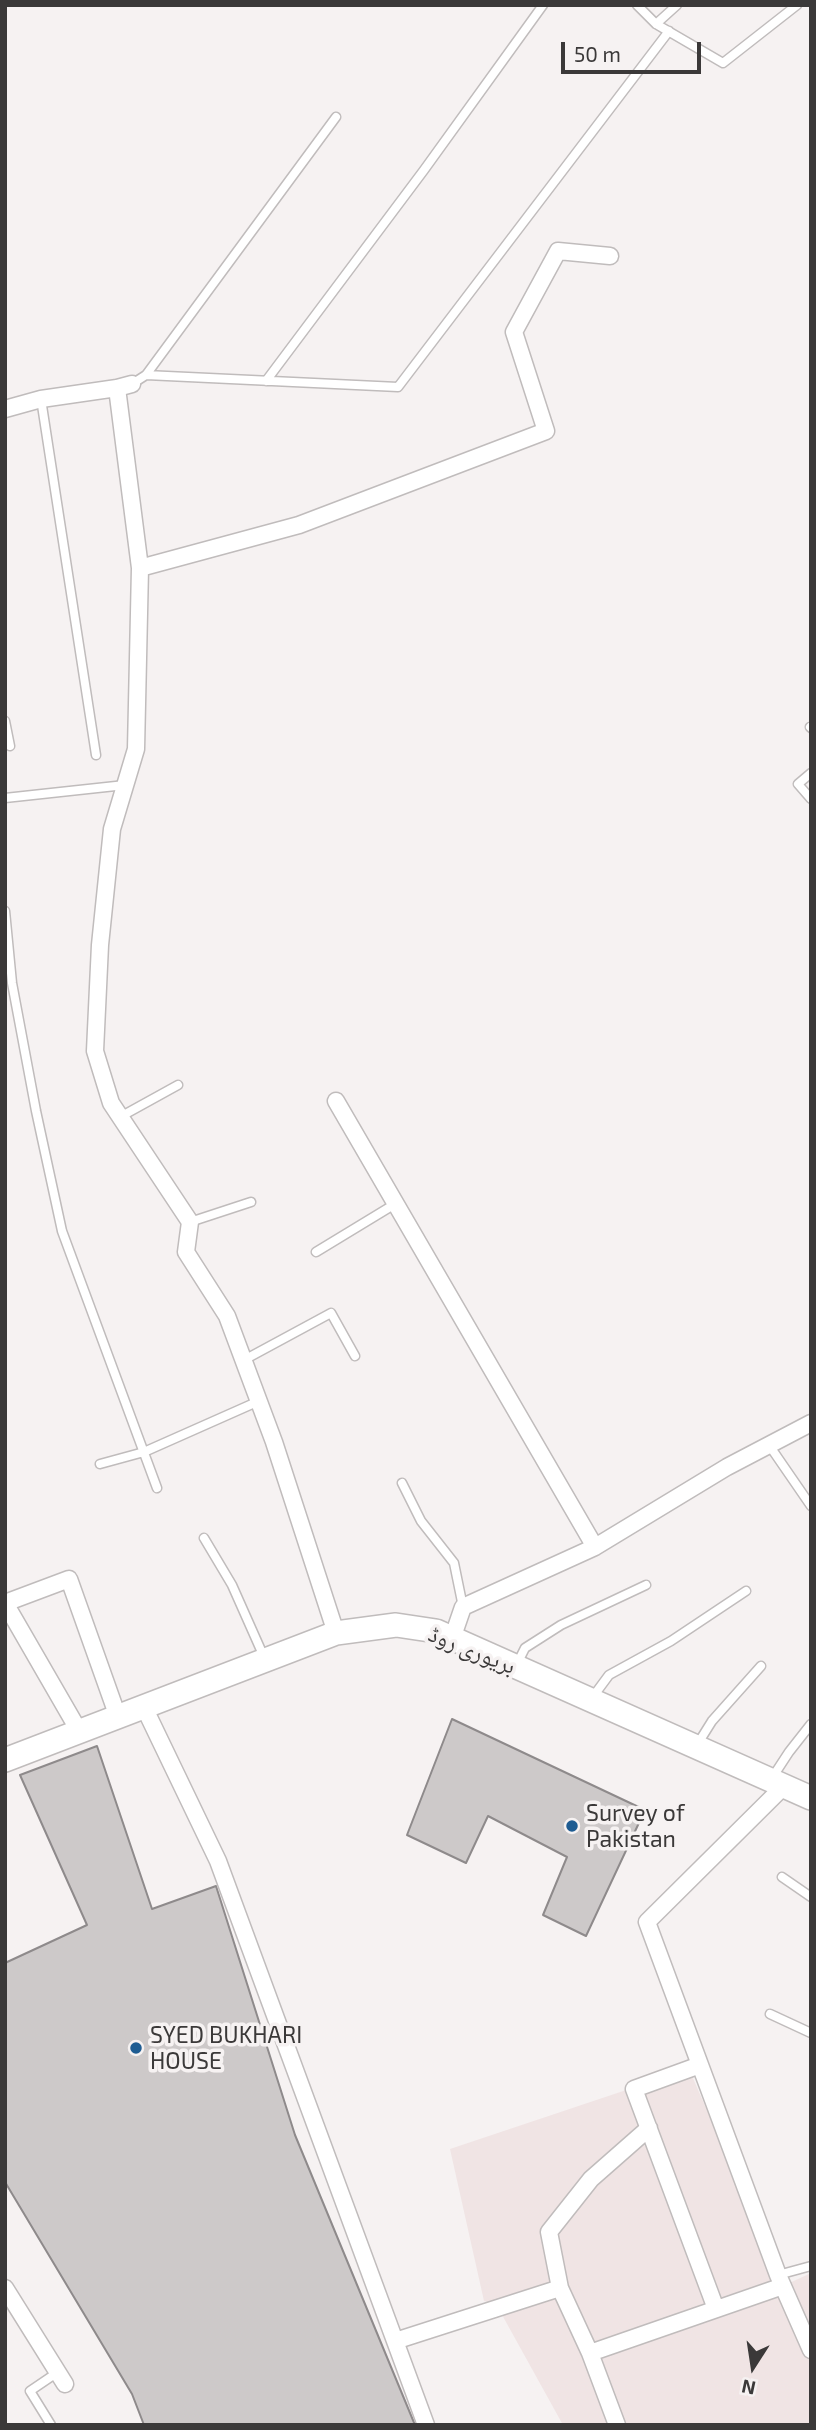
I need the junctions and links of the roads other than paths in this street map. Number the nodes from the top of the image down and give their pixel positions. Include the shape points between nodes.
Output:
1 (543, 5) edge
2 (637, 5) edge
3 (677, 5) edge
4 (797, 5) edge
5 (656, 23) junction
6 (669, 31) junction
7 (336, 117) dead end
8 (610, 256) dead end
9 (266, 381) junction
10 (132, 382) junction
11 (41, 399) junction
12 (5, 409) edge
13 (140, 568) junction
14 (5, 721) edge
15 (10, 746) dead end
16 (96, 755) dead end
17 (811, 773) edge
18 (125, 785) junction
19 (5, 798) edge
20 (811, 800) edge
21 (5, 911) edge
22 (178, 1085) dead end
23 (335, 1101) dead end
24 (120, 1117) junction
25 (251, 1202) dead end
26 (395, 1204) junction
27 (190, 1222) junction
28 (316, 1252) dead end
29 (355, 1356) dead end
30 (244, 1360) junction
31 (259, 1401) junction
32 (811, 1423) edge
33 (769, 1445) junction
34 (144, 1452) junction
35 (100, 1464) dead end
36 (402, 1483) dead end
37 (157, 1488) dead end
38 (811, 1506) edge
39 (204, 1538) dead end
40 (595, 1547) junction
41 (646, 1585) dead end
42 (746, 1591) dead end
43 (5, 1603) edge
44 (463, 1607) junction
45 (336, 1633) junction
46 (452, 1639) junction
47 (265, 1661) junction
48 (761, 1666) dead end
49 (515, 1667) junction
50 (590, 1700) junction
51 (144, 1707) junction
52 (118, 1717) junction
53 (811, 1724) edge
54 (79, 1731) junction
55 (695, 1747) junction
56 (5, 1760) edge
57 (777, 1784) junction
58 (811, 1798) edge
59 (782, 1877) dead end
60 (811, 1897) edge
61 (771, 2014) dead end
62 (811, 2033) edge
63 (700, 2065) junction
64 (649, 2128) junction
65 (811, 2266) edge
66 (781, 2280) junction
67 (5, 2288) edge
68 (560, 2288) junction
69 (716, 2309) junction
70 (396, 2341) junction
71 (811, 2350) edge
72 (590, 2353) junction
73 (61, 2378) joint
74 (51, 2425) edge
75 (426, 2425) edge
76 (617, 2425) edge

1 - 9 lane
2 - 5 lane
3 - 5 lane
4 - 6 lane via 723,63
5 - 6 lane
6 - 9 lane via 398,387
7 - 10 lane
8 - 13 street via 558,251 514,332 546,431 299,525
9 - 10 lane
10 - 11 street
10 - 13 street
11 - 12 street
11 - 16 lane
13 - 18 street via 136,749
14 - 15 lane
17 - 20 lane via 797,784
18 - 19 lane
18 - 24 street via 112,829 95,1051
21 - 34 lane via 12,983 62,1231
22 - 24 lane
23 - 26 street
24 - 27 street
25 - 27 lane
26 - 28 lane
26 - 40 street
27 - 30 street via 186,1252 228,1316
29 - 30 lane via 331,1313
30 - 31 street
31 - 34 lane
31 - 45 street
32 - 33 street
33 - 38 lane
33 - 40 street
34 - 35 lane
34 - 37 lane
36 - 44 lane via 421,1521 454,1563
39 - 47 lane via 232,1585
40 - 44 street
41 - 49 lane via 525,1647
42 - 50 lane via 609,1675
43 - 52 street via 69,1579
43 - 54 street
44 - 46 street
45 - 46 main road, بریوری روڈ via 396,1625
45 - 47 main road, بریوری روڈ
46 - 49 main road, بریوری روڈ
47 - 51 main road, بریوری روڈ
48 - 55 lane
49 - 50 main road, بریوری روڈ
50 - 55 main road, بریوری روڈ
51 - 52 main road, بریوری روڈ
51 - 70 street via 218,1861
52 - 54 main road, بریوری روڈ
53 - 57 lane via 789,1752
54 - 56 main road, بریوری روڈ
55 - 57 main road, بریوری روڈ
57 - 58 main road, بریوری روڈ
57 - 63 street via 647,1922
59 - 60 lane
61 - 62 lane
63 - 64 street via 634,2089
63 - 66 street
64 - 68 street via 591,2179 549,2232
64 - 69 street
65 - 66 lane
66 - 69 street
66 - 71 street
67 - 73 street
68 - 70 street
68 - 72 street
69 - 72 street
70 - 75 street
72 - 76 street
73 - 74 lane via 30,2392

